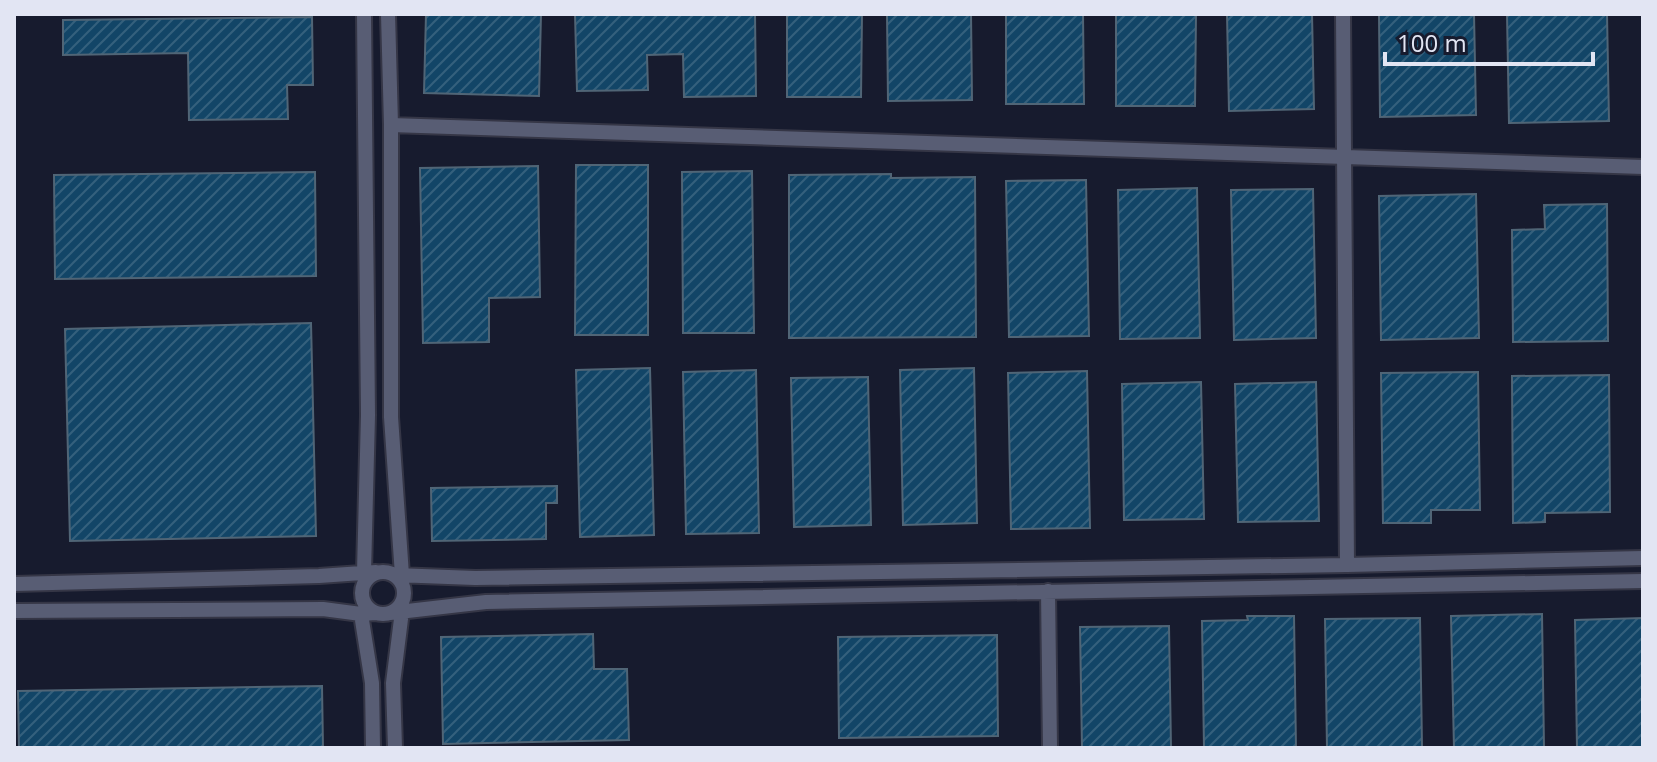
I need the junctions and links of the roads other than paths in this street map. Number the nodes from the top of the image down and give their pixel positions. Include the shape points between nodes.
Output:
1 (364, 14) edge
2 (388, 14) edge
3 (1343, 14) edge
4 (391, 125) junction
5 (1345, 157) junction
6 (1643, 167) edge
7 (1643, 558) edge
8 (1347, 565) junction
9 (370, 572) junction
10 (398, 575) junction
11 (1643, 581) edge
12 (14, 584) edge
13 (1048, 591) junction
14 (14, 611) edge
15 (389, 613) junction
16 (361, 614) junction
17 (373, 748) edge
18 (395, 748) edge
19 (1050, 748) edge

1 - 9 street
2 - 4 street
3 - 5 street
4 - 5 street
4 - 10 street via 391,417
5 - 6 street
5 - 8 street
7 - 8 street
8 - 10 street
9 - 10 street
9 - 12 street
9 - 15 street via 361,593 365,606
10 - 15 street via 404,592 400,605
11 - 13 street
13 - 15 street via 486,602
13 - 19 street
14 - 16 street via 323,609
15 - 16 street
15 - 18 street
16 - 17 street via 372,683

